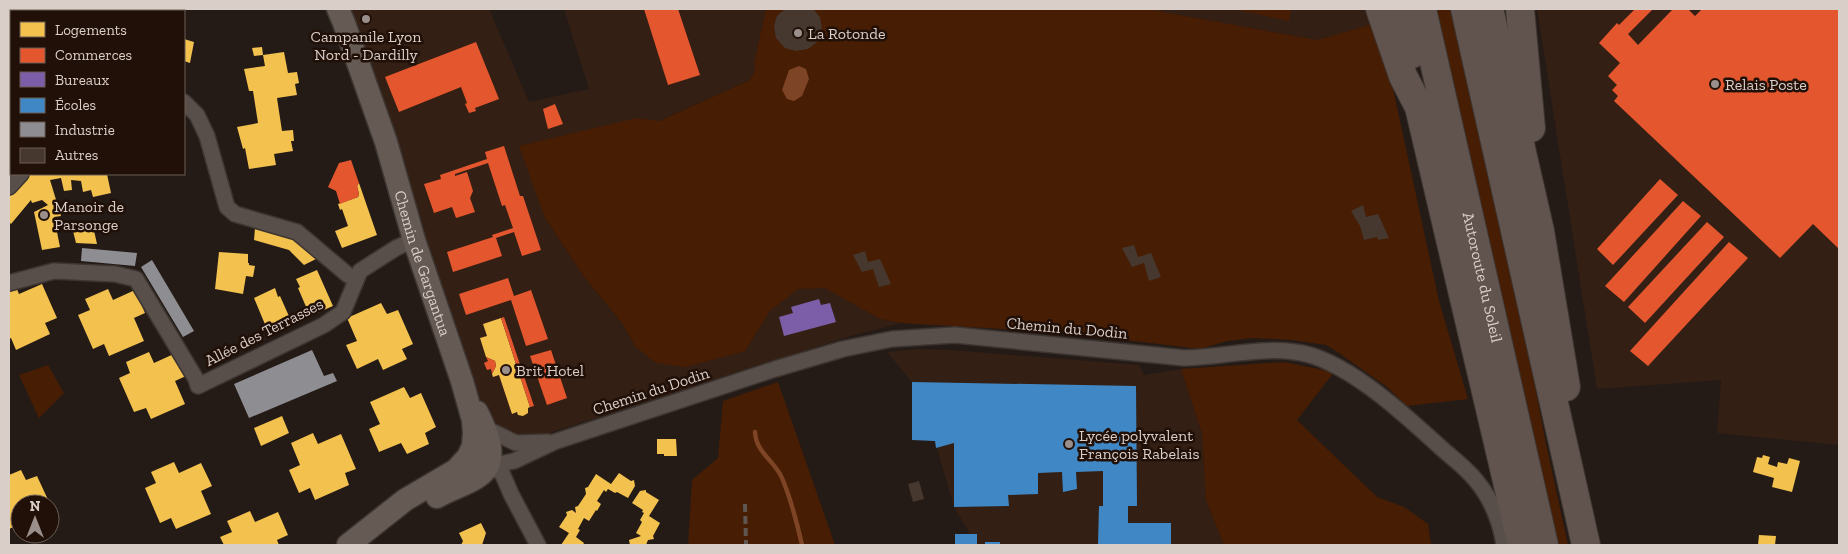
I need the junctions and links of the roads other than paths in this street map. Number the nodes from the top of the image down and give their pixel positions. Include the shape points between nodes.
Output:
1 (338, 9) edge
2 (1380, 9) edge
3 (1401, 9) edge
4 (1422, 9) edge
5 (1465, 9) edge
6 (1489, 9) edge
7 (1520, 9) edge
8 (185, 103) edge
9 (1419, 107) junction
10 (20, 175) edge
11 (9, 187) edge
12 (1540, 231) junction
13 (414, 240) junction
14 (356, 280) junction
15 (9, 283) edge
16 (479, 437) junction
17 (554, 442) junction
18 (488, 465) junction
19 (416, 494) junction
20 (348, 545) edge
21 (368, 545) edge
22 (538, 545) edge
23 (1504, 545) edge
24 (1522, 545) edge
25 (1544, 545) edge
26 (1586, 545) edge
27 (1594, 545) edge

1 - 13 street, Chemin de Gargantua via 386,142
2 - 9 highway via 1403,76
3 - 9 highway via 1411,49
4 - 25 highway, Autoroute du Soleil
5 - 26 highway
6 - 12 highway
7 - 12 highway
8 - 14 street via 197,116 207,136 227,207 235,214 297,232
9 - 24 highway
10 - 11 street
12 - 27 highway
13 - 14 street, Allée des Terrasses via 360,271
13 - 16 street, Chemin de Gargantua via 467,396 474,434
14 - 15 street, Allée des Terrasses via 343,312 324,326 198,386 136,279 115,274 54,271
16 - 17 street, Chemin du Dodin via 516,442
16 - 18 street via 488,435 491,451
16 - 19 street, Chemin de Gargantua via 456,470
17 - 18 street, Chemin du Dodin via 514,461
17 - 23 street, Chemin du Dodin via 775,369 892,339 955,335 1185,358 1251,350 1296,352 1325,360 1355,377 1417,426 1478,482 1499,523
18 - 19 street, Chemin du Dodin
18 - 21 street via 478,477 386,528
18 - 22 street via 502,473
19 - 20 street, Chemin de Gargantua

